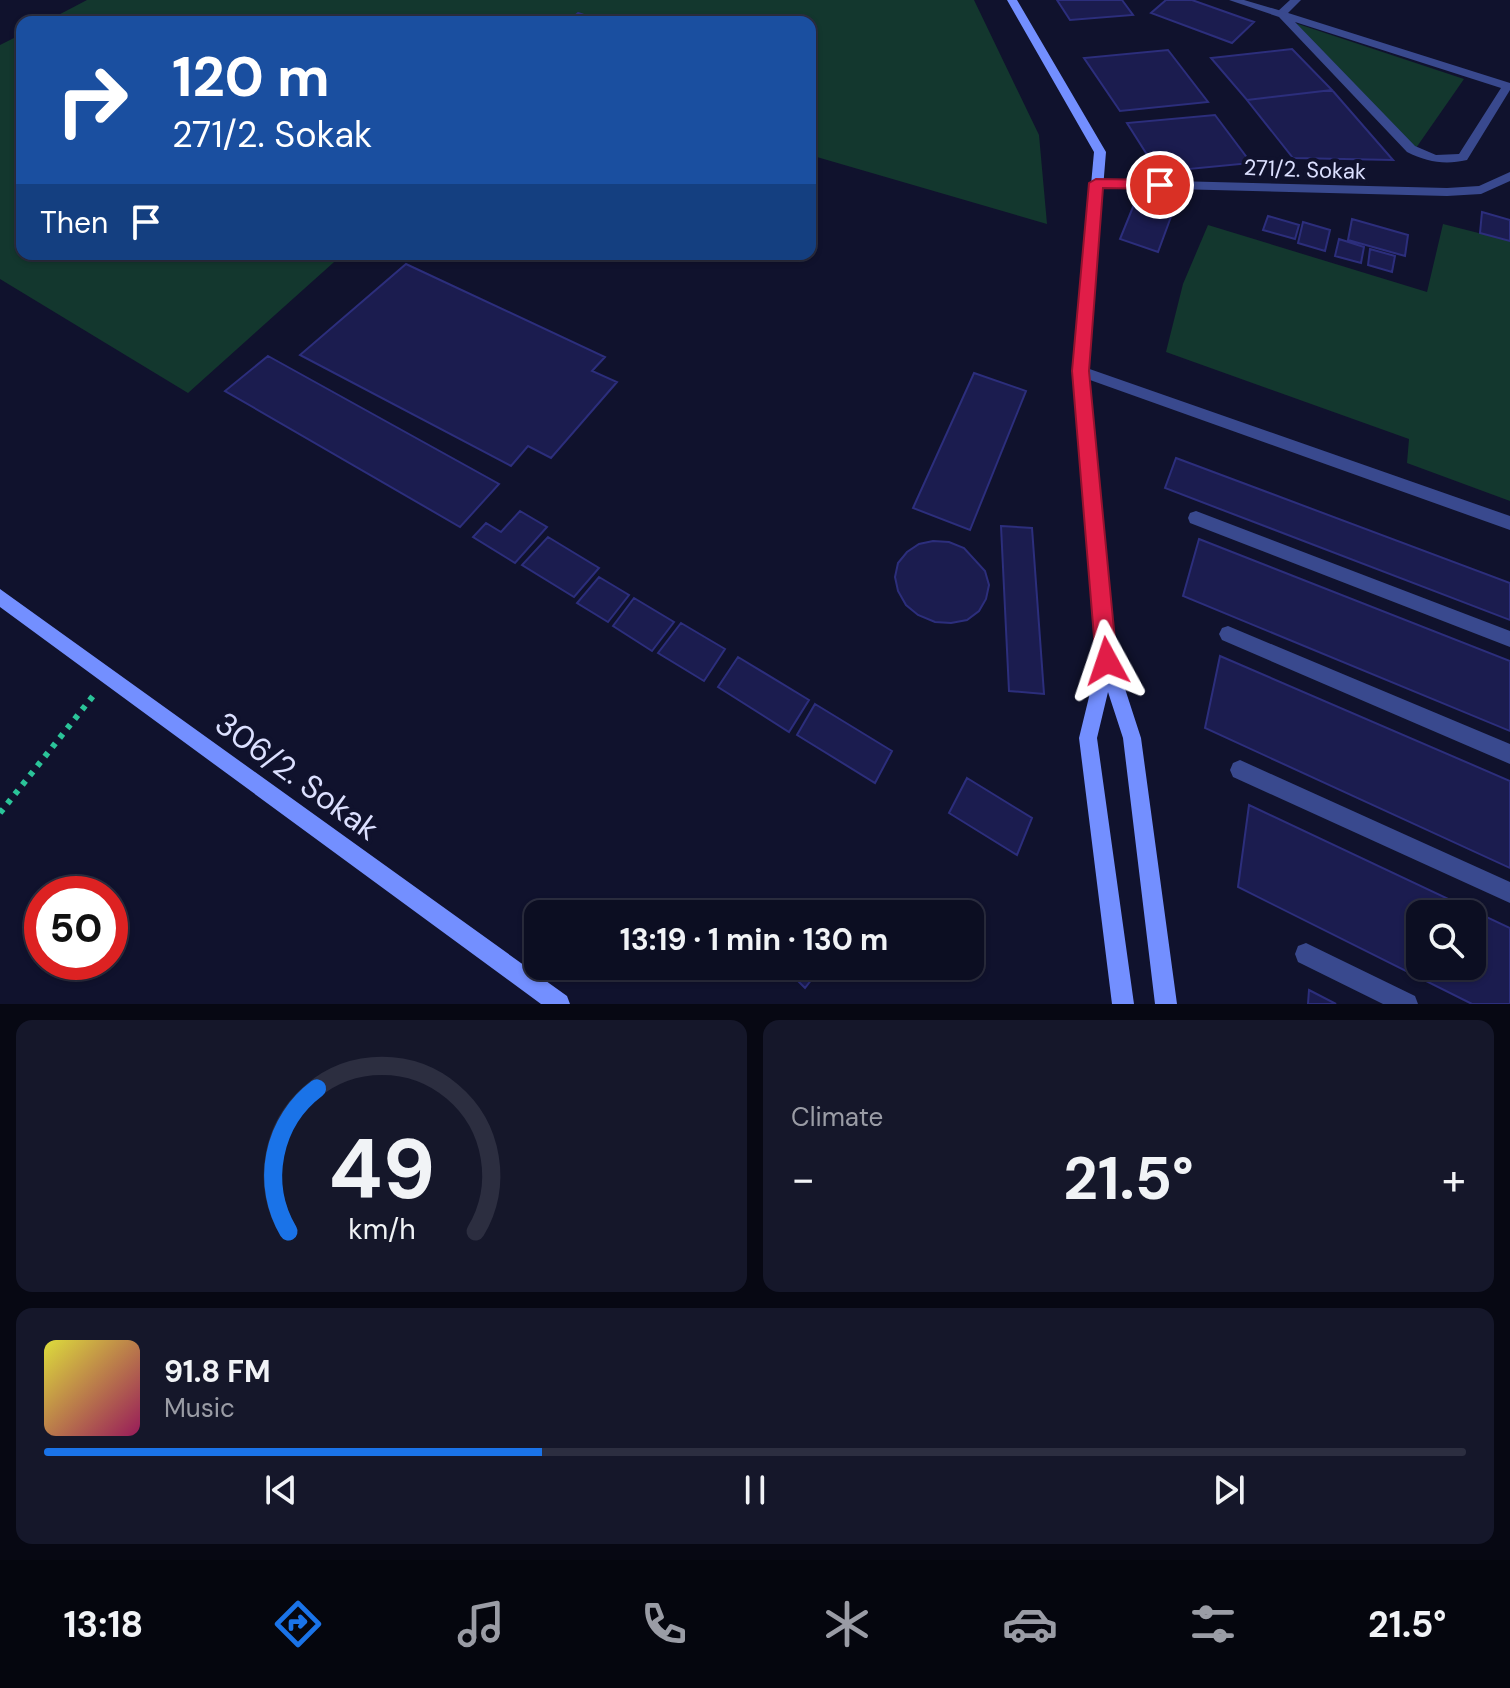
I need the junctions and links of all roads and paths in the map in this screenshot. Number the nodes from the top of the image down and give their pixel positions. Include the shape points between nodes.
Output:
1 (1012, 0) edge
2 (1234, 0) edge
3 (1296, 0) edge
4 (1281, 14) junction
5 (1508, 86) edge
6 (1510, 176) edge
7 (1096, 183) junction
8 (1081, 371) junction
9 (1196, 518) dead end
10 (1510, 523) edge
11 (0, 597) edge
12 (1228, 634) dead end
13 (1510, 639) edge
14 (1107, 661) junction
15 (109, 677) junction
16 (1510, 754) edge
17 (1240, 770) dead end
18 (0, 813) edge
19 (1510, 893) edge
20 (1306, 954) dead end
21 (559, 1004) edge
22 (1123, 1004) edge
23 (1166, 1004) edge
24 (1407, 1004) edge

1 - 7 main road via 1100,152
2 - 4 street
3 - 4 street
4 - 5 street
4 - 5 street, 271/2. Sokak via 1411,149 1428,157 1463,157
6 - 7 street, 271/2. Sokak via 1481,190 1447,192
7 - 8 main road
8 - 10 street
8 - 14 main road
9 - 13 street
11 - 15 main road, 306/2. Sokak
12 - 16 street
14 - 22 main road via 1088,738
14 - 23 main road via 1132,738
15 - 18 path
15 - 21 main road, 306/2. Sokak
17 - 19 street
20 - 24 street

